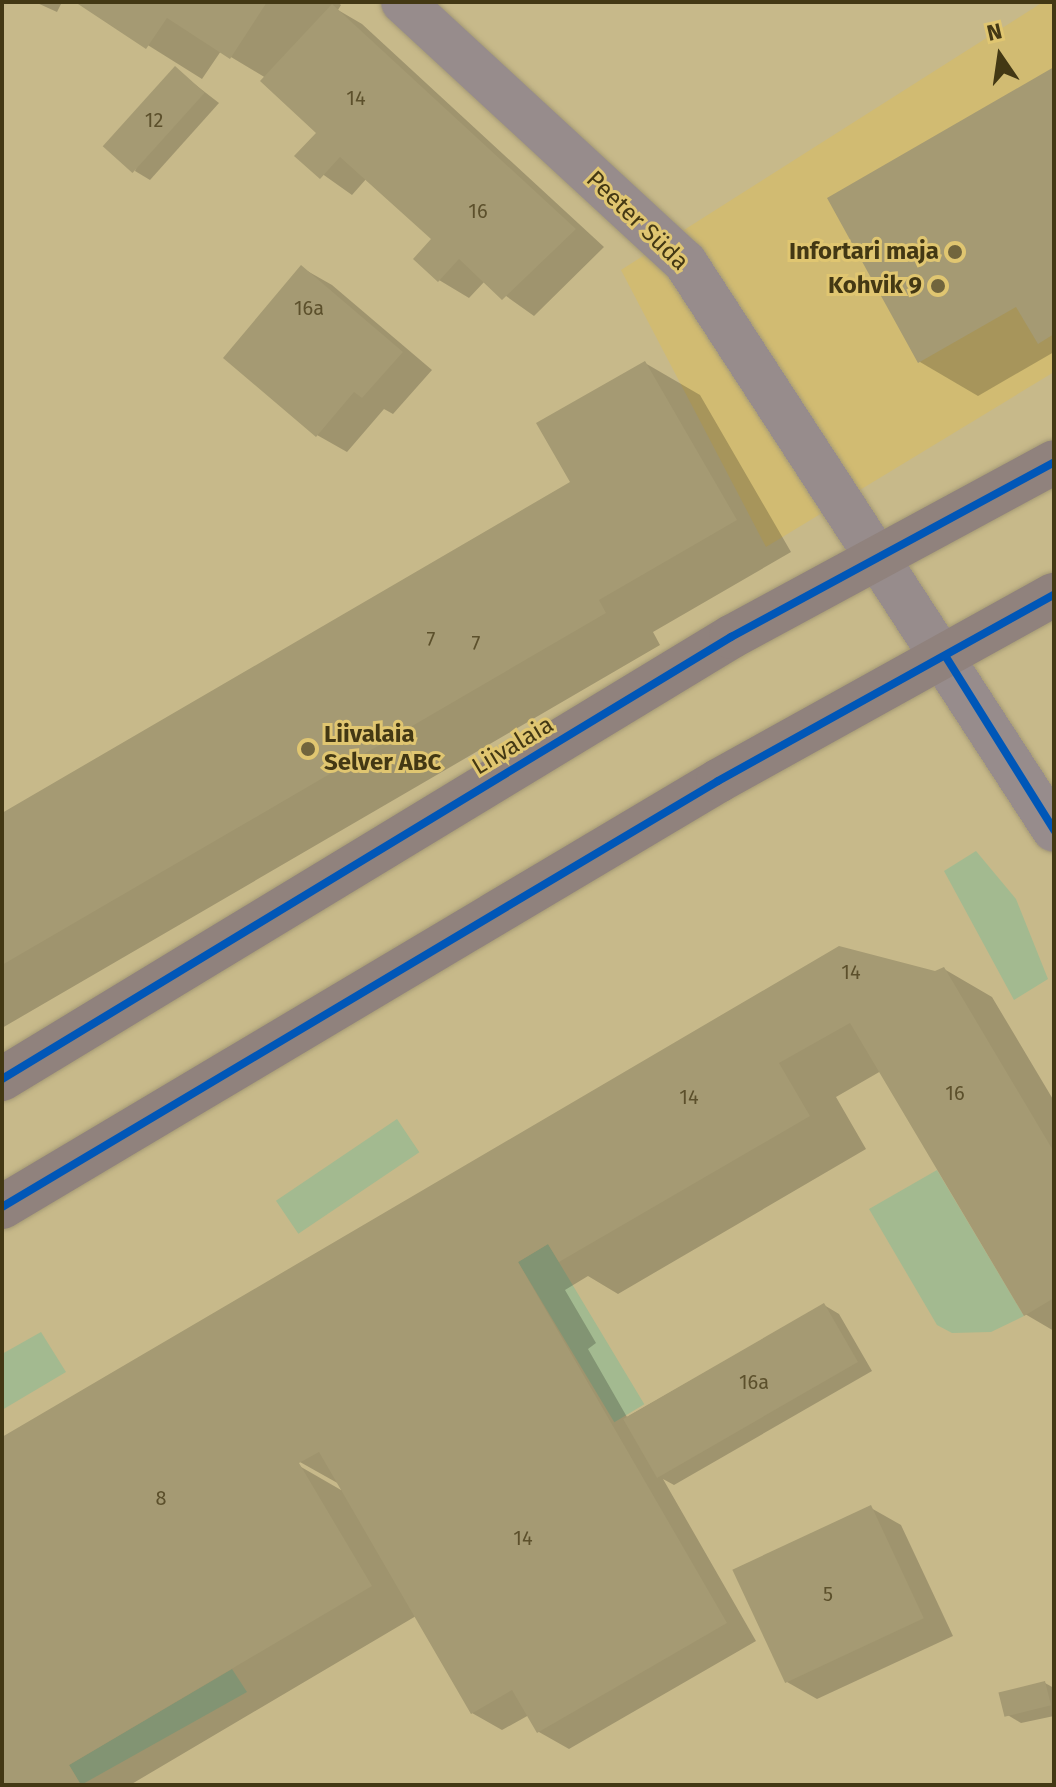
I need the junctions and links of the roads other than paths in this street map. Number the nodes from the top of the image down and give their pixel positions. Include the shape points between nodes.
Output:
1 (403, 2) edge
2 (1054, 462) edge
3 (878, 558) junction
4 (1054, 595) edge
5 (946, 657) junction
6 (1054, 830) edge
7 (2, 1079) edge
8 (2, 1207) edge

1 - 3 street, Peeter Süda via 685,262
2 - 3 main road, Liivalaia
3 - 5 street, Peeter Süda
3 - 7 main road, Liivalaia via 731,637
4 - 5 main road
5 - 6 street, Peeter Süda
5 - 8 main road via 718,781

